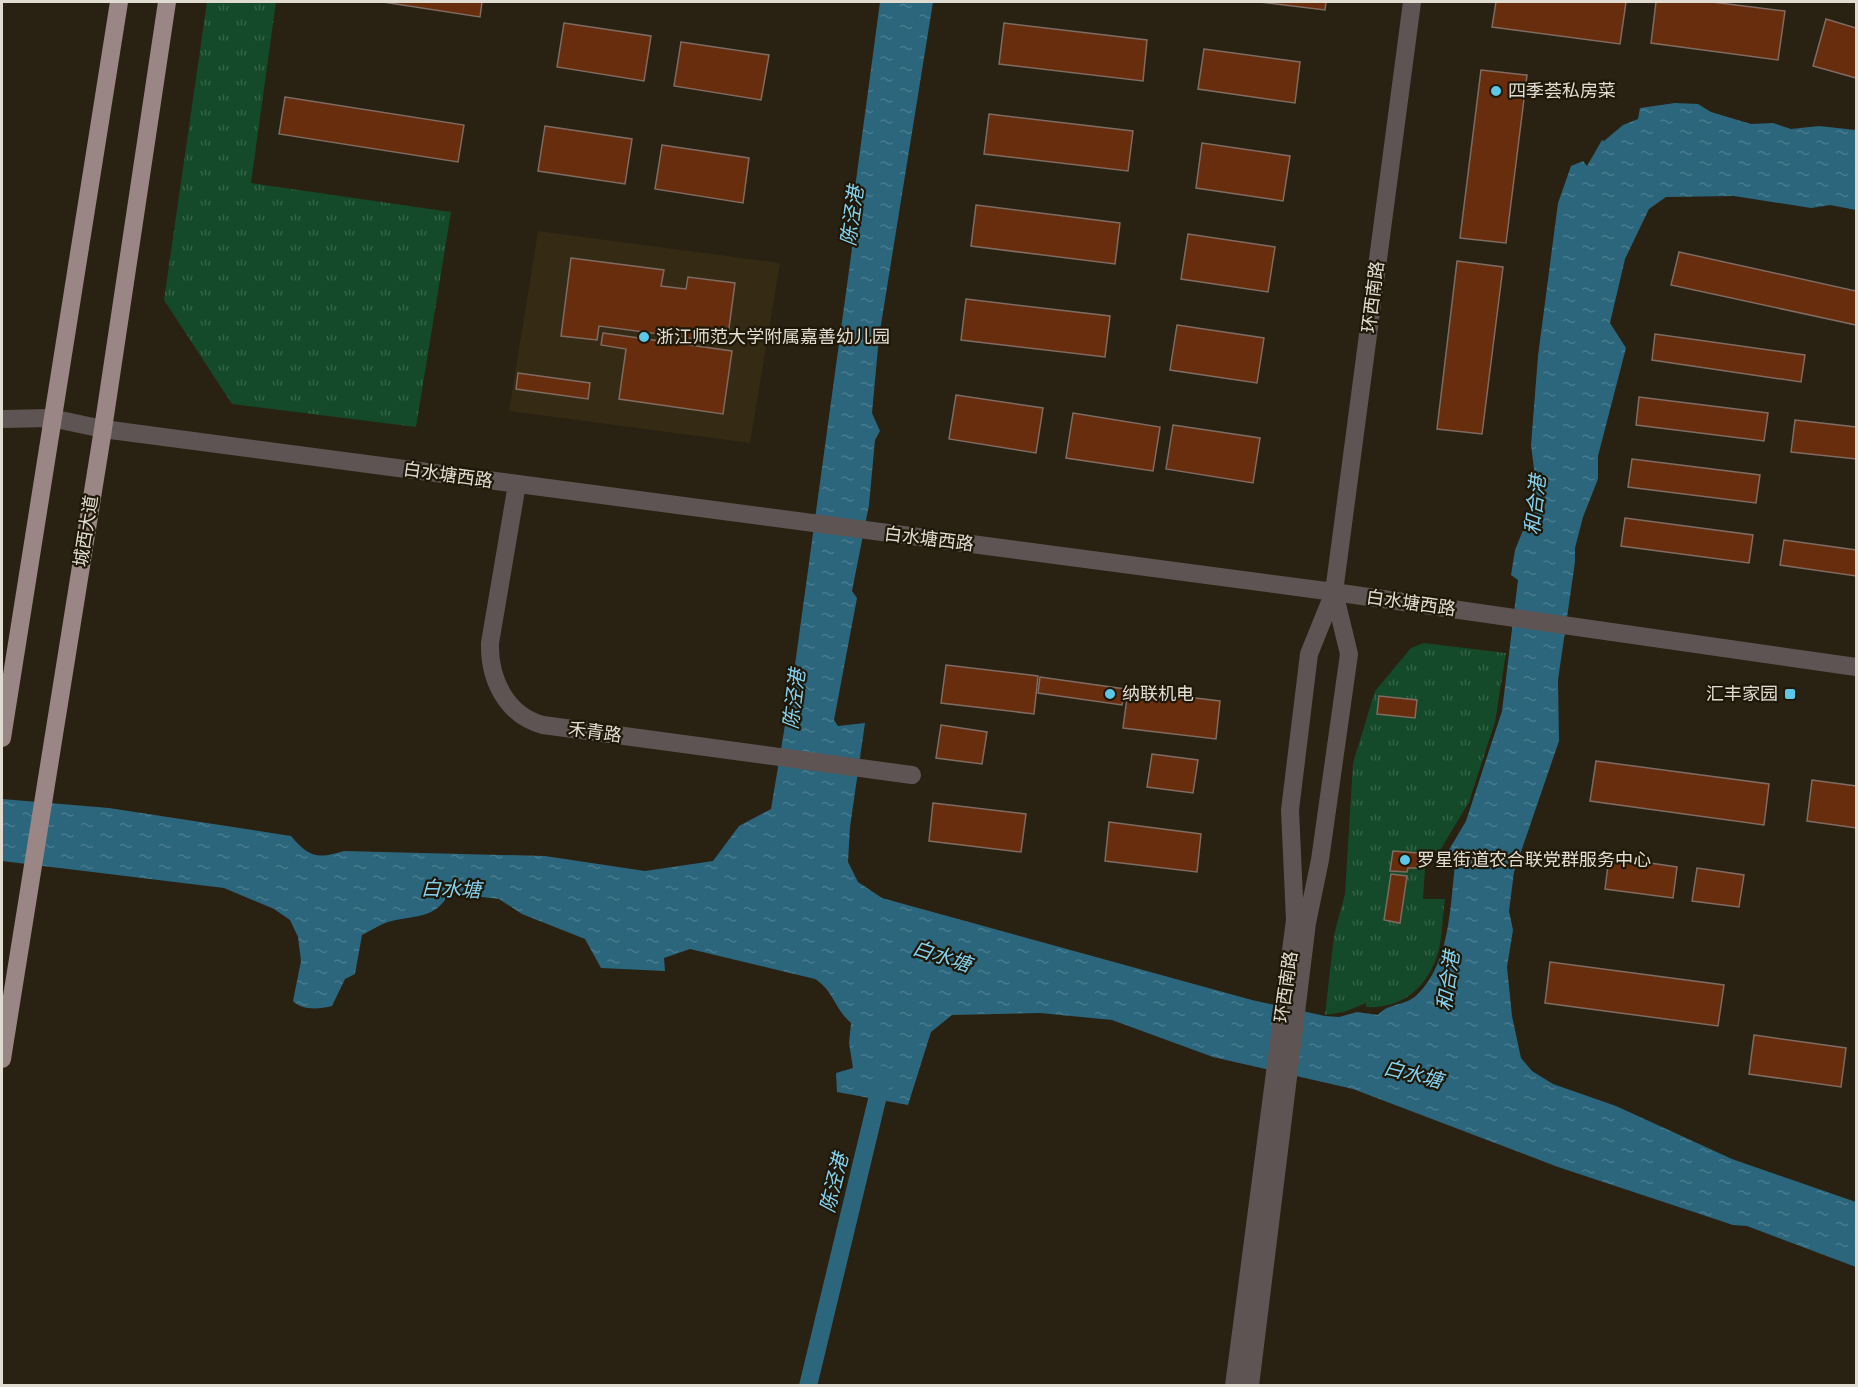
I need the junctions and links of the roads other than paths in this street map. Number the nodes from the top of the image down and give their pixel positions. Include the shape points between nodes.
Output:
1 (119, 2) edge
2 (167, 2) edge
3 (1412, 2) edge
4 (51, 418) junction
5 (2, 419) edge
6 (103, 429) junction
7 (517, 484) junction
8 (1334, 592) junction
9 (1857, 667) edge
10 (2, 738) edge
11 (912, 774) dead end
12 (1301, 921) junction
13 (2, 1059) edge
14 (1274, 1137) junction
15 (1234, 1386) edge
16 (1250, 1386) edge

1 - 4 main road
2 - 6 main road, 城西大道
3 - 8 street, 环西南路
4 - 5 street, 白水塘西路
4 - 6 street, 白水塘西路
4 - 10 main road
6 - 7 street, 白水塘西路
6 - 13 main road, 城西大道
7 - 8 street, 白水塘西路
7 - 11 street, 禾青路 via 490,663 495,683 505,699 532,722
8 - 9 street, 白水塘西路
8 - 12 street, 环西南路 via 1309,654 1290,810
8 - 12 street, 环西南路 via 1349,654 1320,860
12 - 14 street, 环西南路
14 - 15 street, 环西南路
14 - 16 street, 环西南路

